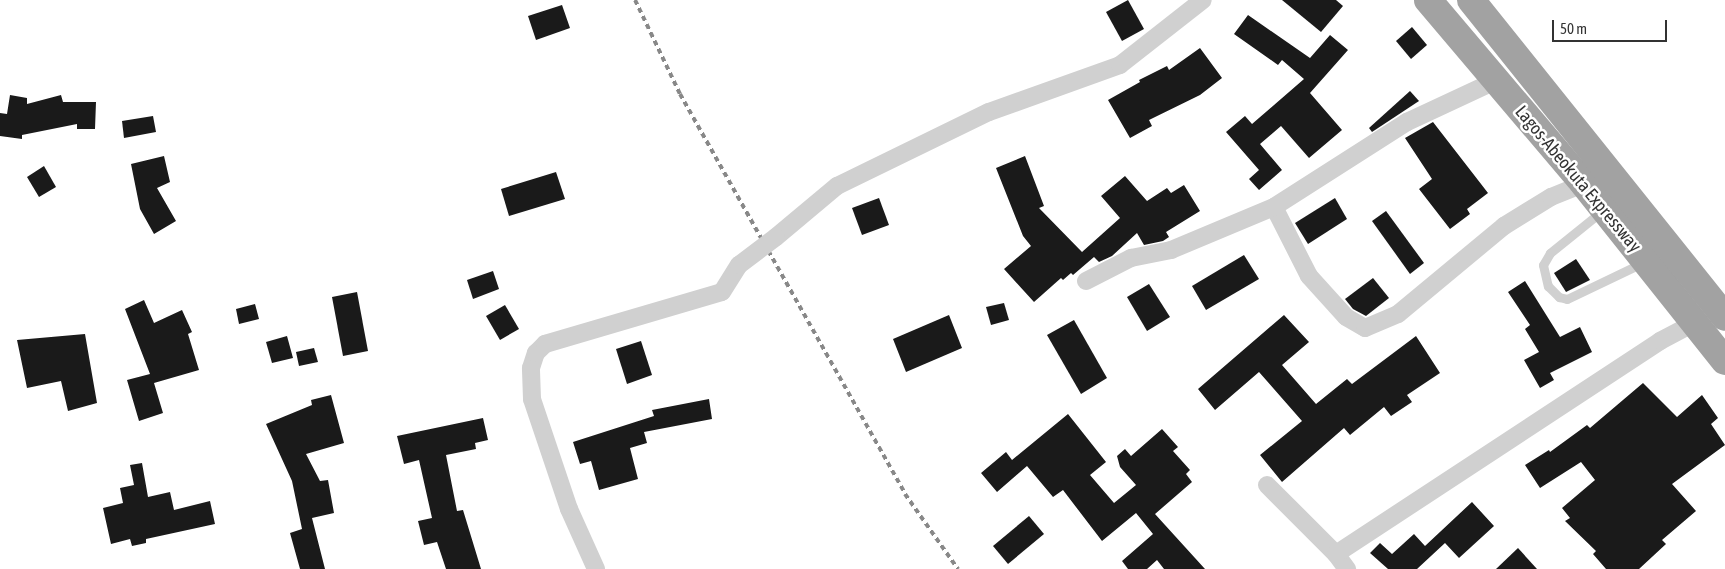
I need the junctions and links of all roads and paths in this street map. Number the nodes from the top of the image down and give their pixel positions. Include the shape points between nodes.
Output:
1 (1203, 0) edge
2 (1428, 0) edge
3 (1472, 0) edge
4 (1495, 81) junction
5 (1584, 184) junction
6 (1274, 207) junction
7 (1605, 209) junction
8 (1646, 260) junction
9 (1086, 282) dead end
10 (1725, 318) edge
11 (1696, 322) junction
12 (1725, 361) edge
13 (1267, 486) dead end
14 (1336, 554) junction
15 (596, 569) edge
16 (1347, 569) edge

1 - 15 street, bridge via 1120,65 989,112 838,186 739,265 722,292 545,344 536,353 531,368 532,399 569,509
2 - 4 highway, Lagos-Abeokuta Expressway
3 - 10 highway, Lagos-Abeokuta Expressway
4 - 5 highway, Lagos-Abeokuta Expressway
4 - 6 street via 1407,122
5 - 6 street via 1551,197 1504,226 1398,314 1364,328 1346,317 1309,276
5 - 7 highway, Lagos-Abeokuta Expressway
6 - 9 street via 1171,250 1131,258
7 - 8 highway, Lagos-Abeokuta Expressway
7 - 8 lane via 1550,253 1544,265 1548,286 1559,297 1568,299
8 - 11 highway, Lagos-Abeokuta Expressway
11 - 12 highway, Lagos-Abeokuta Expressway
11 - 14 street via 1660,341
13 - 14 street
14 - 16 street

